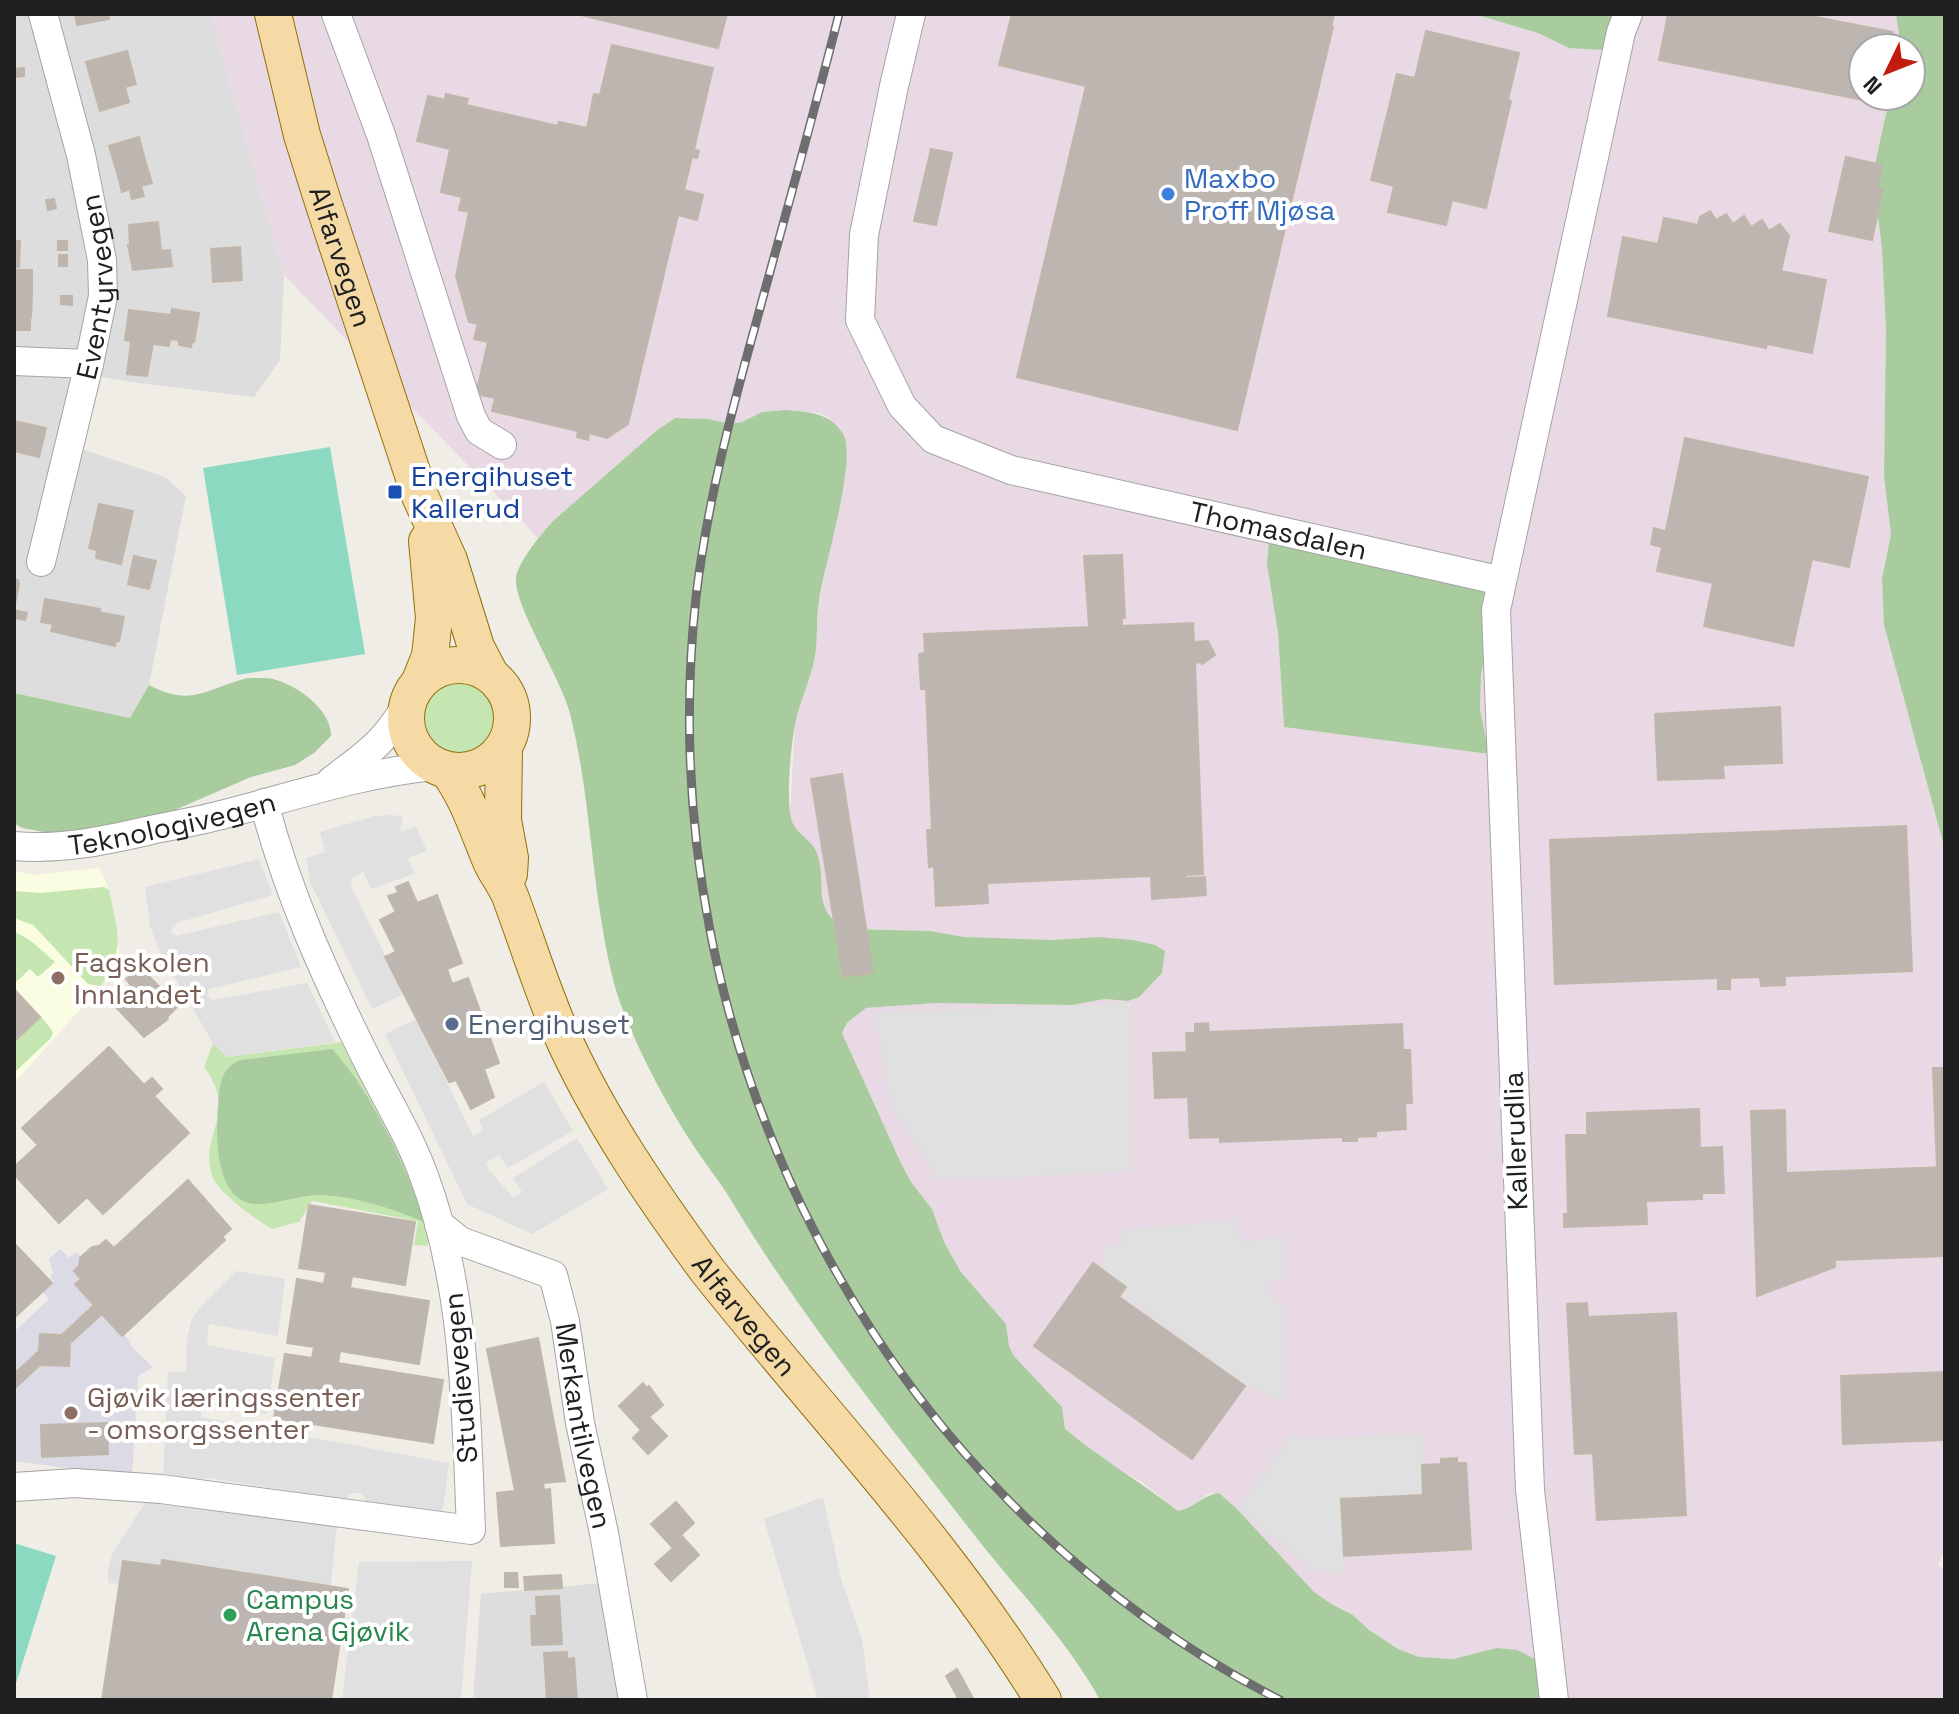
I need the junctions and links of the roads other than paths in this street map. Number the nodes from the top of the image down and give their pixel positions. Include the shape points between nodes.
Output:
1 (43, 14) edge
2 (273, 14) edge
3 (336, 14) edge
4 (911, 14) edge
5 (1628, 14) edge
6 (14, 361) edge
7 (89, 364) junction
8 (502, 445) dead end
9 (420, 496) junction
10 (41, 562) dead end
11 (1502, 581) junction
12 (490, 674) junction
13 (413, 693) junction
14 (504, 748) junction
15 (441, 768) junction
16 (327, 784) junction
17 (264, 803) junction
18 (14, 846) edge
19 (508, 892) junction
20 (439, 1224) junction
21 (14, 1487) edge
22 (633, 1700) edge
23 (1043, 1700) edge
24 (1554, 1700) edge

1 - 7 street, Eventyrvegen via 81,155 102,260 103,296
2 - 9 main road, Alfarvegen via 324,205
3 - 8 street via 381,135 471,416 479,431
4 - 11 street, Thomasdalen via 864,235 860,320 902,406 933,439 1011,470
5 - 11 street
6 - 7 street
7 - 10 street, Eventyrvegen
9 - 12 main road, Alfarvegen
9 - 13 main road, Alfarvegen via 434,618 430,656
11 - 24 street, Kallerudlia via 1496,610 1529,1474
12 - 13 main road via 454,665 435,670
12 - 14 main road via 512,708 512,729
13 - 15 main road via 405,722 409,740 419,755
13 - 16 street, Teknologivegen via 380,745
14 - 15 main road via 489,763 470,771
14 - 19 main road, Alfarvegen
15 - 16 street, Teknologivegen via 401,769
15 - 19 main road, Alfarvegen via 462,790
16 - 17 street, Teknologivegen
17 - 18 street, Teknologivegen via 103,841
17 - 20 street, Studievegen via 313,947 424,1174
19 - 23 main road, Alfarvegen via 560,1031 620,1145 707,1270 959,1579
20 - 21 street, Studievegen via 456,1302 471,1530 161,1489 75,1483
20 - 22 street, Merkantilvegen via 460,1241 553,1275

